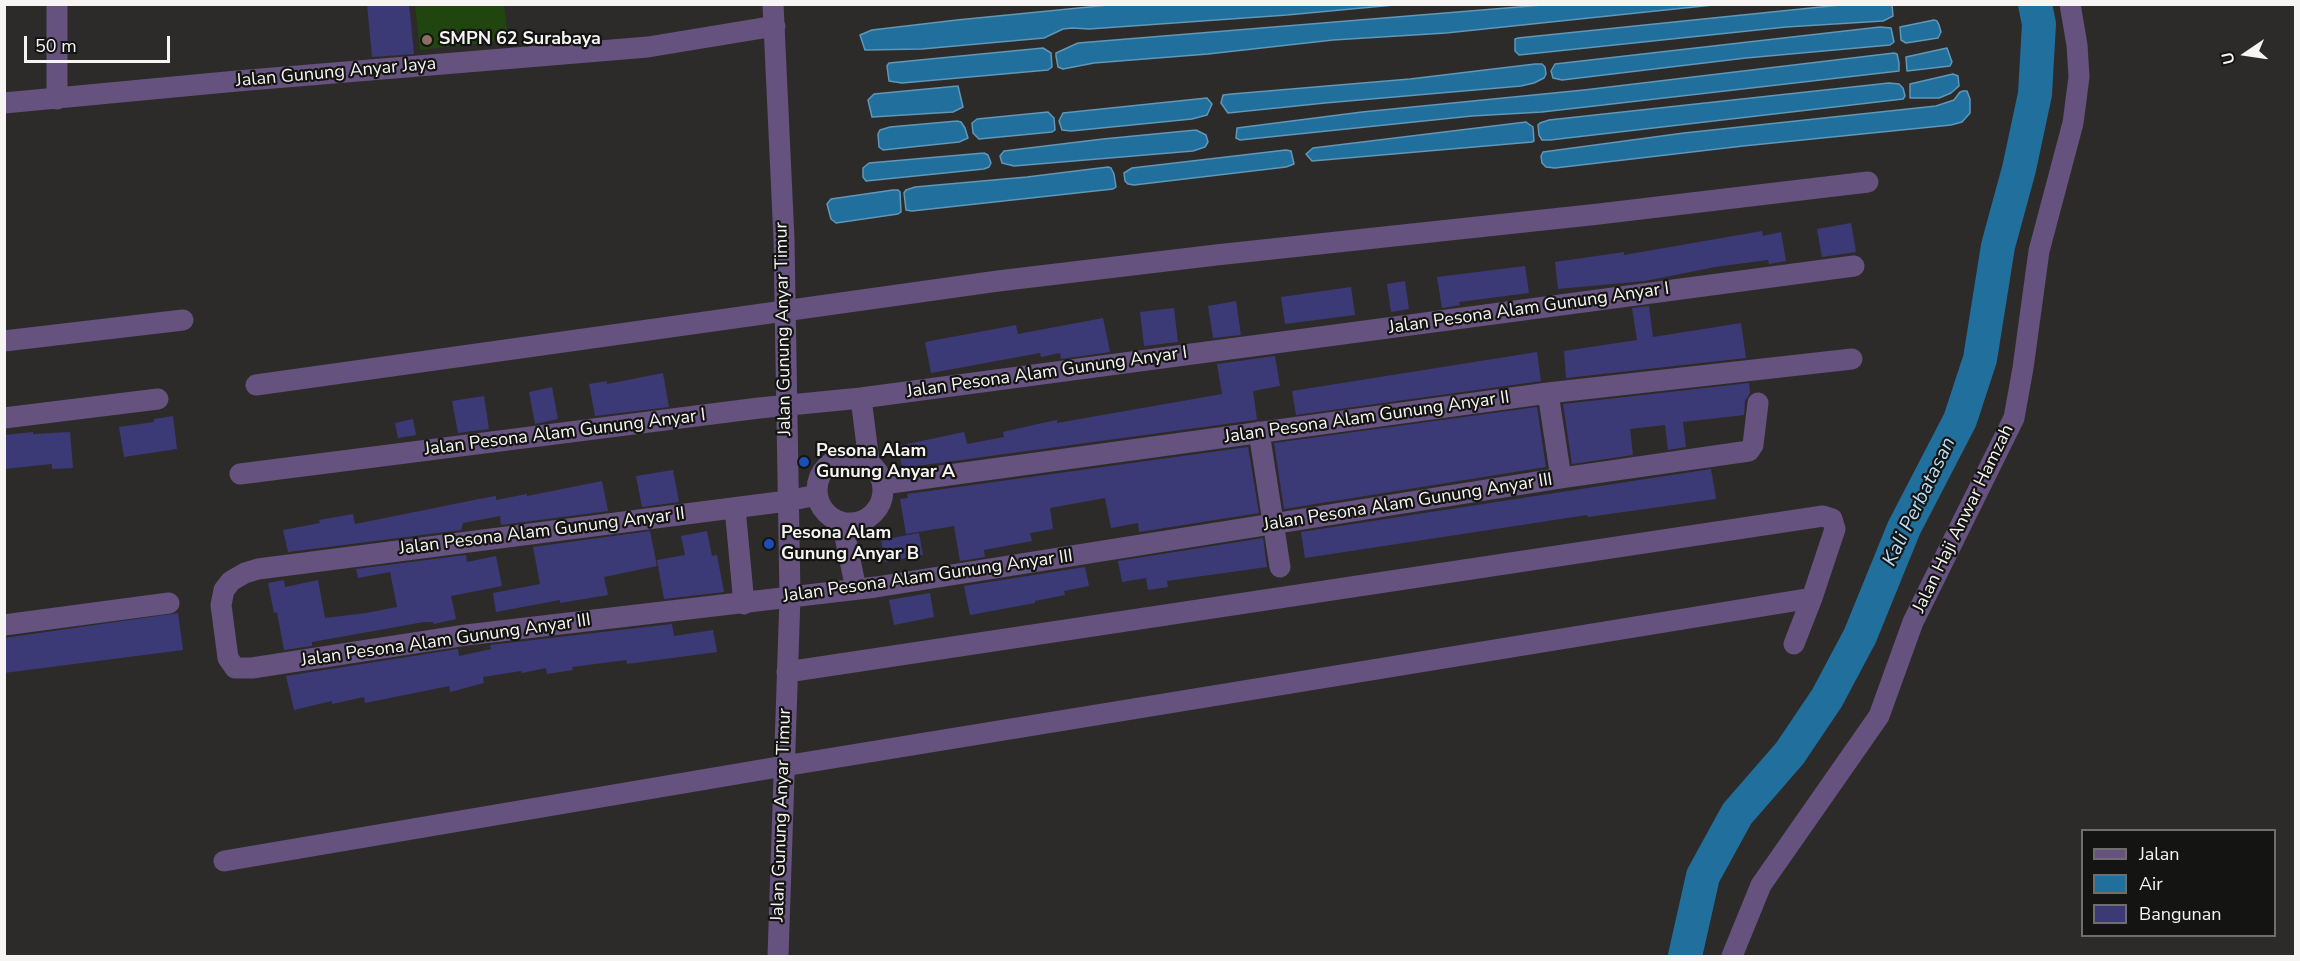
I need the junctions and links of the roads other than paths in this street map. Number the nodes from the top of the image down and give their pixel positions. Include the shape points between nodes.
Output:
1 (57, 4) edge
2 (773, 4) edge
3 (2070, 4) edge
4 (775, 26) junction
5 (57, 99) junction
6 (4, 103) edge
7 (1868, 182) dead end
8 (1854, 266) dead end
9 (784, 309) junction
10 (183, 320) dead end
11 (4, 341) edge
12 (1852, 359) dead end
13 (256, 385) dead end
14 (1548, 393) junction
15 (158, 399) dead end
16 (861, 399) junction
17 (1758, 403) dead end
18 (785, 405) junction
19 (4, 418) edge
20 (1259, 432) junction
21 (870, 462) junction
22 (240, 474) dead end
23 (1561, 478) junction
24 (883, 484) junction
25 (817, 495) junction
26 (787, 501) junction
27 (735, 508) junction
28 (842, 522) junction
29 (1274, 525) junction
30 (267, 567) joint
31 (1280, 567) dead end
32 (856, 589) junction
33 (790, 597) junction
34 (1812, 598) junction
35 (169, 603) dead end
36 (744, 604) junction
37 (4, 625) edge
38 (1794, 644) dead end
39 (787, 672) junction
40 (784, 766) junction
41 (225, 861) dead end
42 (778, 957) edge
43 (1732, 957) edge

1 - 5 street
2 - 4 street, Jalan Gunung Anyar Timur
3 - 43 street, Jalan Haji Anwar Hamzah via 2077,45 2078,89 2039,251 2014,418 1913,622 1879,716 1761,885
4 - 5 street, Jalan Gunung Anyar Jaya via 648,47
4 - 9 street, Jalan Gunung Anyar Timur
5 - 6 street, Jalan Gunung Anyar Jaya
7 - 9 street via 1216,255
8 - 16 street, Jalan Pesona Alam Gunung Anyar I
9 - 13 street
9 - 18 street, Jalan Gunung Anyar Timur
10 - 11 street
12 - 14 street, Jalan Pesona Alam Gunung Anyar II
14 - 20 street, Jalan Pesona Alam Gunung Anyar II
14 - 23 street
15 - 19 street
16 - 18 street, Jalan Pesona Alam Gunung Anyar I
16 - 21 street
17 - 23 street, Jalan Pesona Alam Gunung Anyar III via 1749,451
18 - 22 street, Jalan Pesona Alam Gunung Anyar I
18 - 26 street, Jalan Gunung Anyar Timur
20 - 24 street, Jalan Pesona Alam Gunung Anyar II
20 - 29 street
21 - 24 street
21 - 25 street via 845,456 832,461 817,482
23 - 29 street, Jalan Pesona Alam Gunung Anyar III
24 - 28 street via 877,509 855,523
25 - 26 street, Jalan Pesona Alam Gunung Anyar II
25 - 28 street via 830,517
26 - 27 street, Jalan Pesona Alam Gunung Anyar II
26 - 33 street, Jalan Gunung Anyar Timur
27 - 30 street, Jalan Pesona Alam Gunung Anyar II
27 - 36 street
28 - 32 street
29 - 31 street
29 - 32 street, Jalan Pesona Alam Gunung Anyar III
30 - 36 street, Jalan Pesona Alam Gunung Anyar III via 245,573 224,590 221,605 228,658 235,668 466,635
32 - 33 street, Jalan Pesona Alam Gunung Anyar III
33 - 36 street, Jalan Pesona Alam Gunung Anyar III
33 - 39 street, Jalan Gunung Anyar Timur
34 - 38 street
34 - 39 street via 1835,529 1832,519 1823,516
34 - 40 street
35 - 37 street
39 - 40 street, Jalan Gunung Anyar Timur
40 - 41 street
40 - 42 street, Jalan Gunung Anyar Timur

